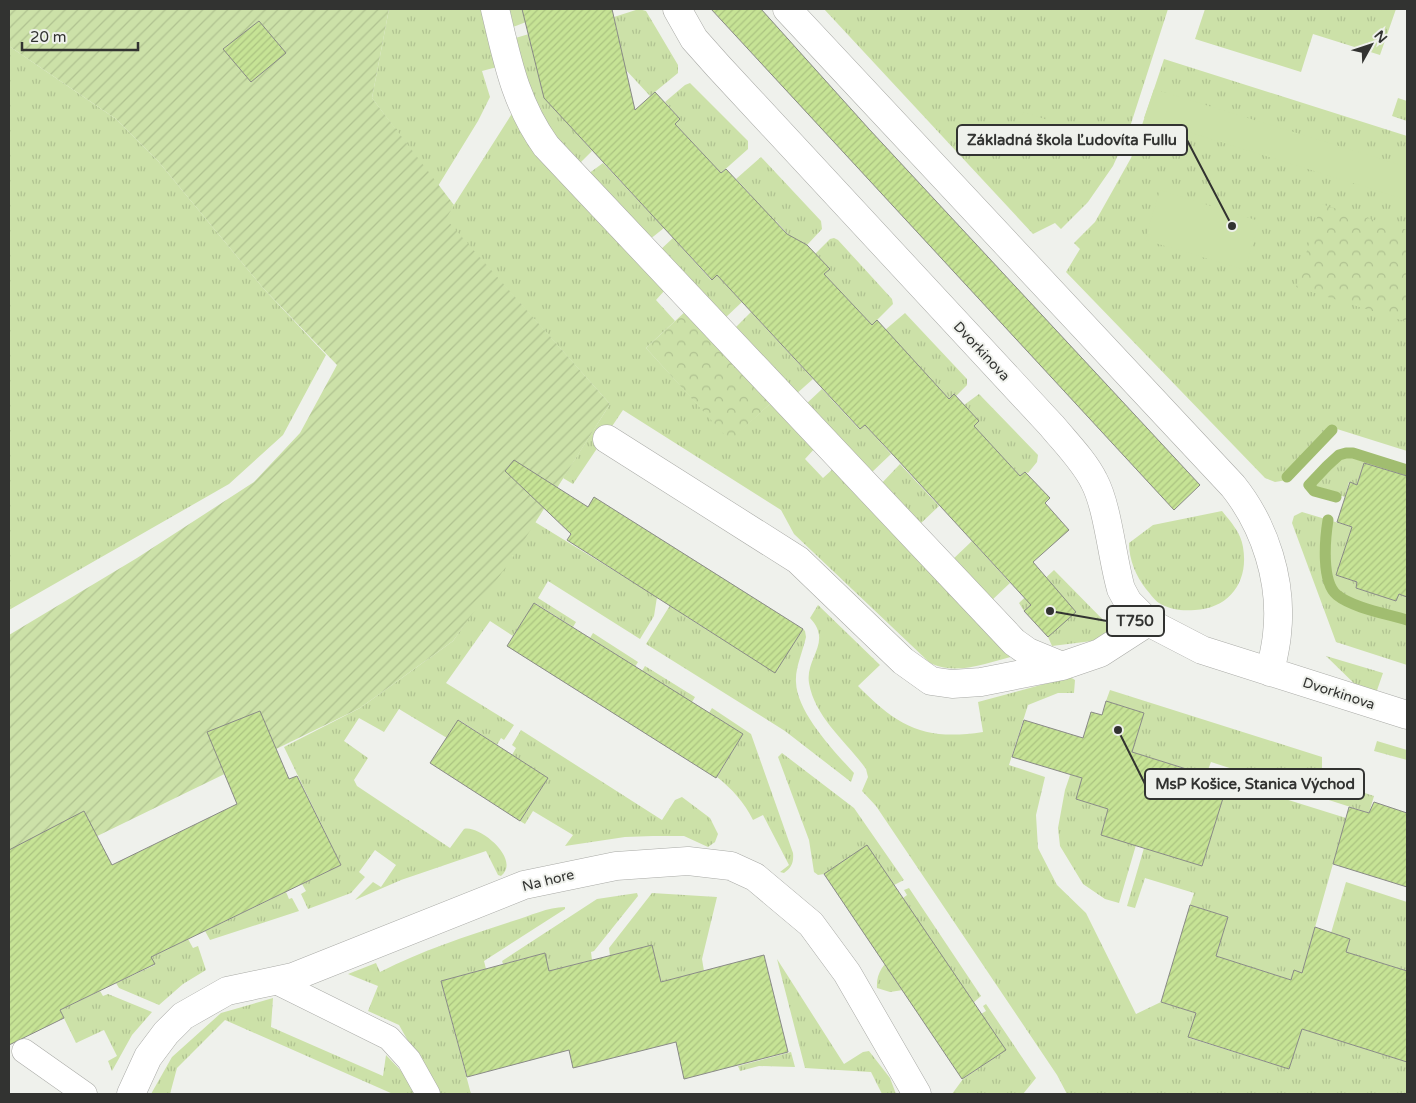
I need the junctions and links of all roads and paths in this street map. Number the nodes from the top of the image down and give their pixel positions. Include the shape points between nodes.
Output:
1 (495, 9) edge
2 (677, 9) edge
3 (787, 9) edge
4 (607, 439) dead end
5 (1148, 622) junction
6 (1062, 666) junction
7 (1270, 672) junction
8 (1407, 715) edge
9 (276, 982) junction
10 (24, 1051) dead end
11 (85, 1094) edge
12 (131, 1094) edge
13 (428, 1094) edge
14 (917, 1094) edge

1 - 6 street via 517,93 526,115 546,146 1014,642 1028,652
2 - 5 street, Dvorkinova via 694,38 718,66 1084,464 1101,498 1121,589 1128,602
3 - 7 street via 1248,504 1269,554 1278,599 1278,633
4 - 6 street via 798,560 903,660 931,681 947,684 981,682
5 - 6 street via 1100,654
5 - 7 street, Dvorkinova via 1202,650
7 - 8 street, Dvorkinova
9 - 12 street, Na hore via 226,991 183,1016 148,1058
9 - 13 lane via 389,1038 409,1060
9 - 14 street, Na hore via 524,885 616,866 688,861 731,866 755,877 811,924 847,973
10 - 11 lane

